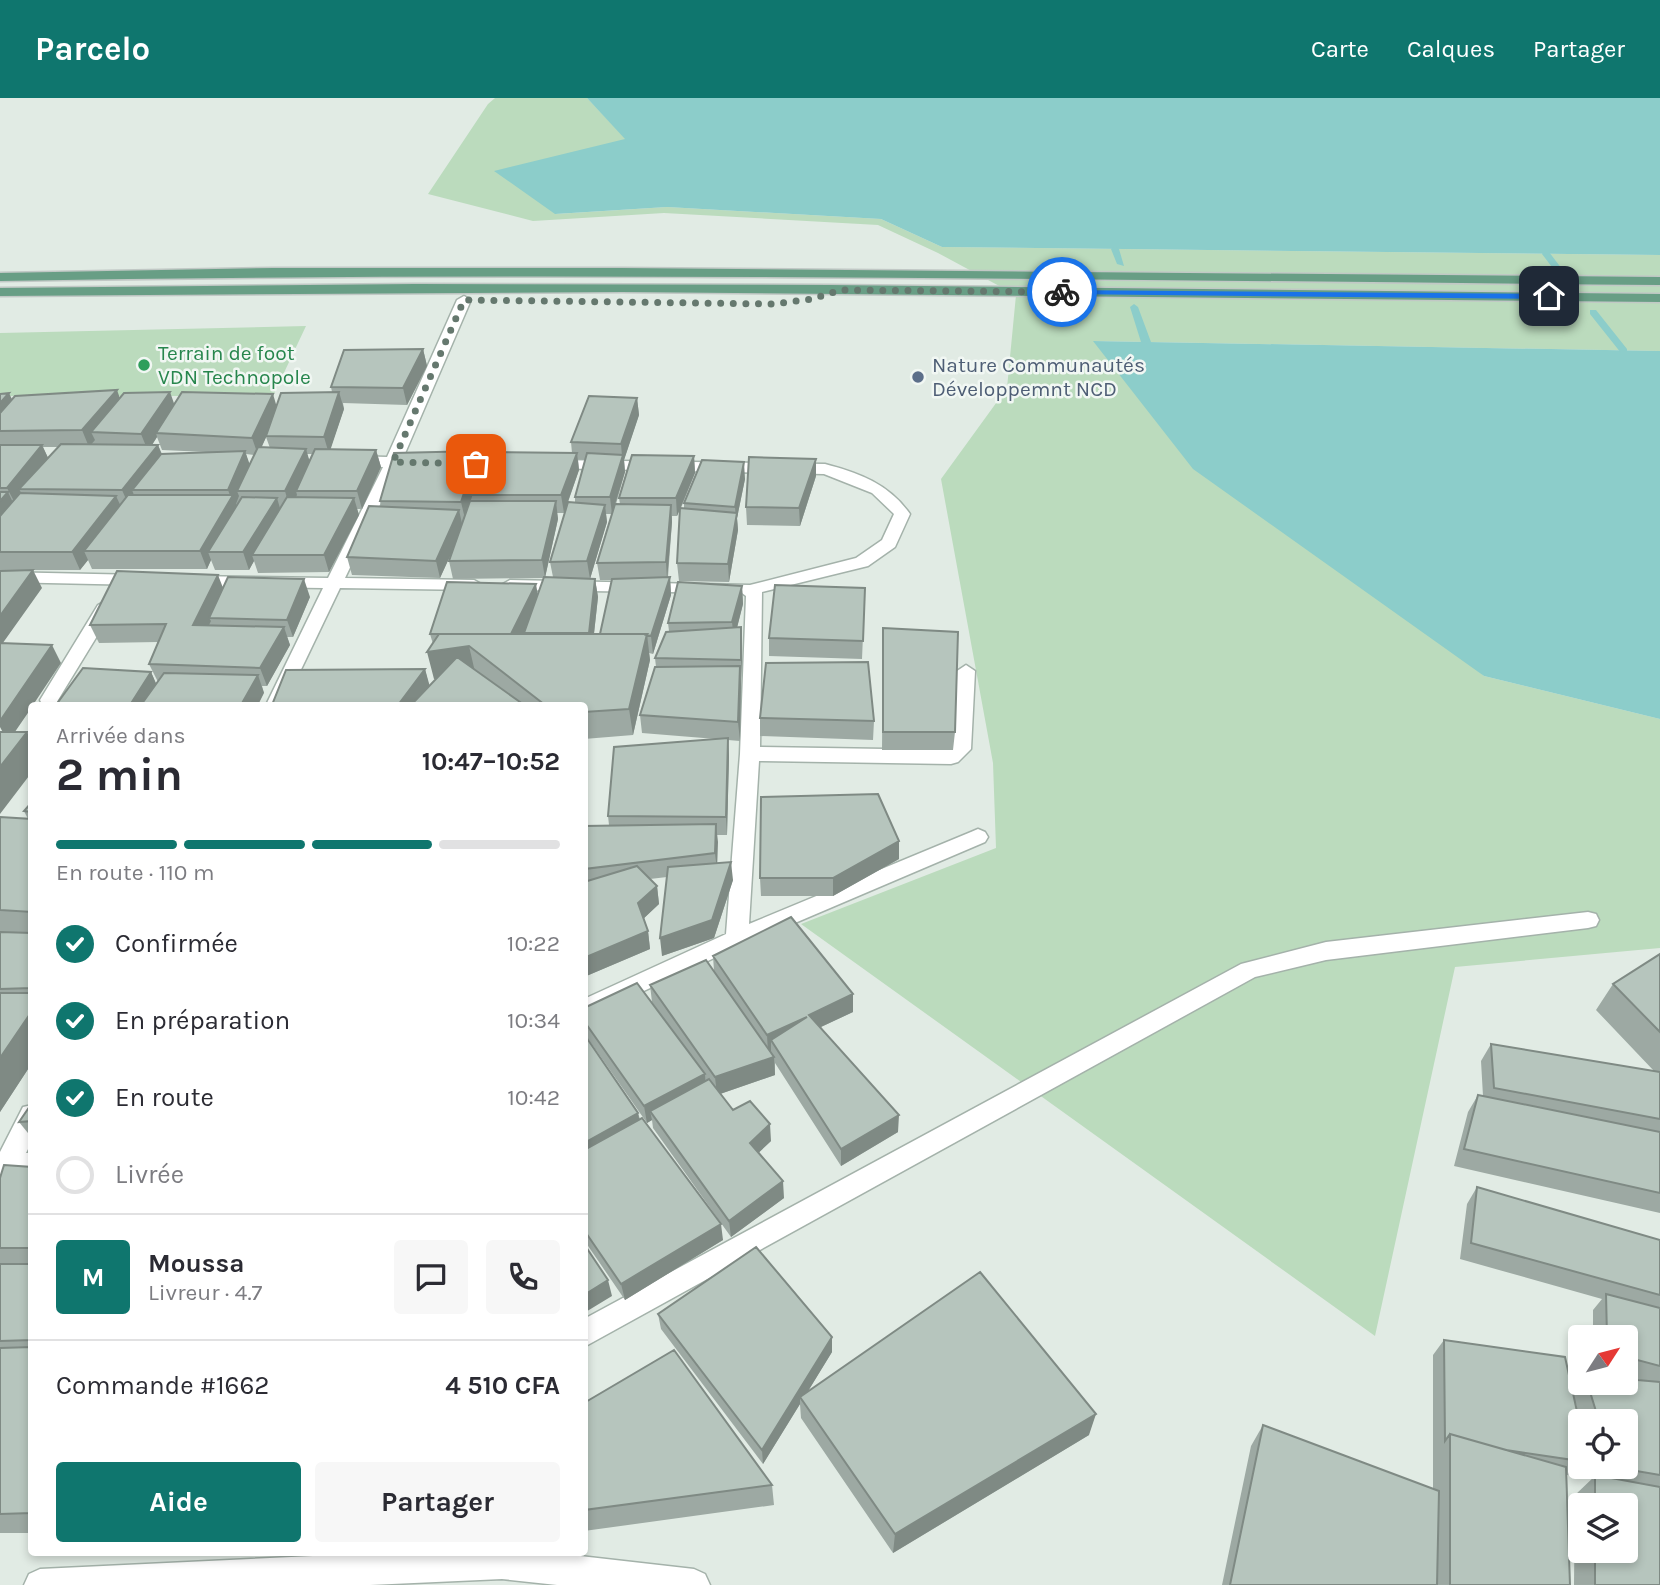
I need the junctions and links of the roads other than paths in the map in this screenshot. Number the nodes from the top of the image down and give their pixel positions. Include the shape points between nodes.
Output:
1 (0, 277) edge
2 (1660, 281) edge
3 (841, 290) junction
4 (0, 292) edge
5 (1660, 298) edge
6 (464, 300) junction
7 (0, 306) edge
8 (339, 461) edge
9 (393, 462) junction
10 (435, 463) edge
11 (531, 464) edge
12 (0, 577) edge
13 (122, 579) junction
14 (336, 583) junction
15 (750, 590) junction
16 (966, 671) dead end
17 (49, 700) dead end
18 (276, 702) edge
19 (750, 754) junction
20 (978, 836) dead end
21 (1588, 920) dead end
22 (737, 939) junction
23 (588, 1008) edge
24 (28, 1124) edge
25 (9, 1168) edge
26 (588, 1332) edge
27 (502, 1557) edge
28 (40, 1585) edge
29 (694, 1585) edge

1 - 2 main road via 636,272
3 - 4 main road
3 - 5 main road
3 - 6 main road via 774,304
6 - 7 main road
6 - 9 street
8 - 9 street
9 - 10 street
9 - 14 street
11 - 15 street via 825,469 892,498 902,514 889,543 862,562
12 - 13 street
13 - 14 street
13 - 17 street
14 - 15 street
14 - 18 street
15 - 19 street via 755,594
16 - 19 street via 961,749 951,757
19 - 22 street
20 - 22 street
21 - 26 street via 1326,951 1249,971
22 - 23 street
24 - 25 street
27 - 28 street
27 - 29 street

